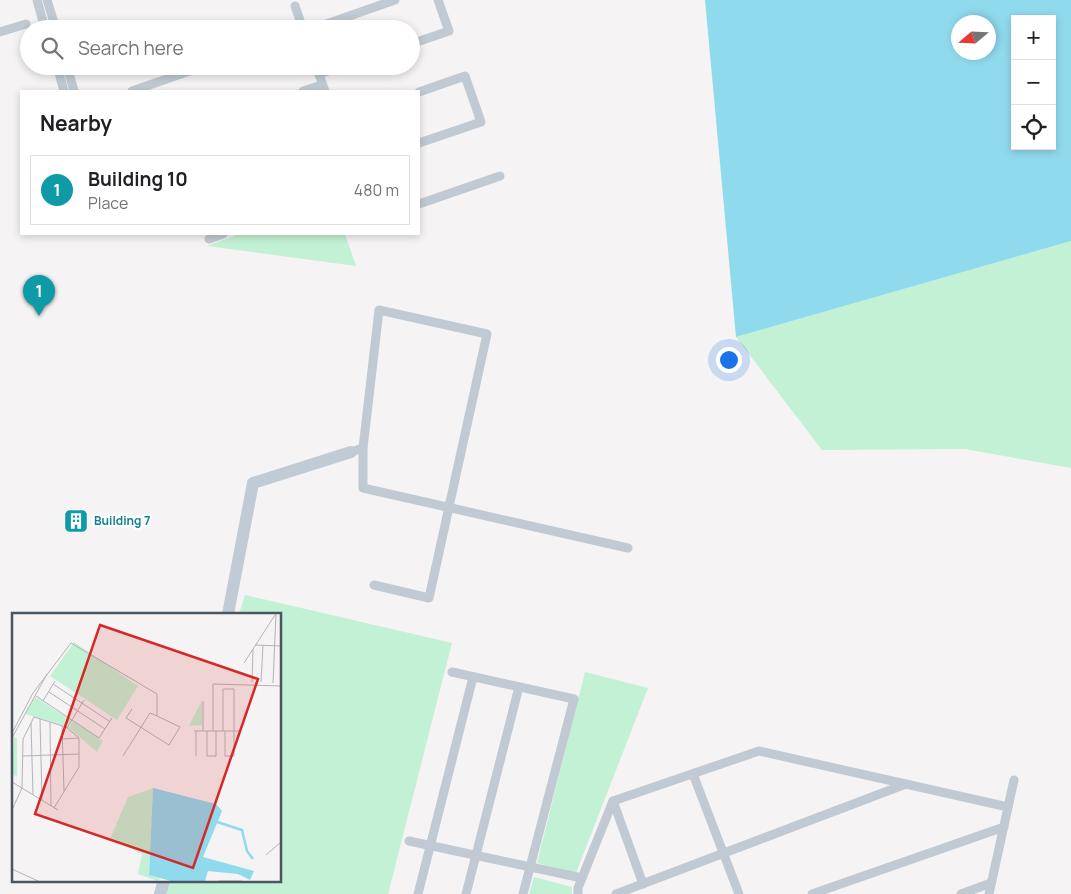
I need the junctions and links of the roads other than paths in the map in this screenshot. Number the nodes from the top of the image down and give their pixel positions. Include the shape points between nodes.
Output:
1 (37, 0) edge
2 (47, 0) edge
3 (395, 0) edge
4 (438, 0) edge
5 (295, 6) dead end
6 (43, 20) edge
7 (53, 20) edge
8 (300, 20) edge
9 (338, 20) edge
10 (20, 26) edge
11 (0, 32) edge
12 (420, 41) edge
13 (59, 75) edge
14 (70, 75) edge
15 (178, 75) edge
16 (319, 75) edge
17 (323, 88) edge
18 (64, 90) edge
19 (74, 90) edge
20 (135, 90) edge
21 (310, 90) edge
22 (420, 92) edge
23 (420, 143) edge
24 (500, 176) dead end
25 (420, 204) edge
26 (220, 235) edge
27 (208, 239) dead end
28 (357, 450) junction
29 (449, 507) junction
30 (628, 548) dead end
31 (374, 585) dead end
32 (228, 613) edge
33 (452, 672) dead end
34 (473, 677) junction
35 (519, 687) junction
36 (693, 774) junction
37 (1014, 780) dead end
38 (906, 784) junction
39 (613, 801) junction
40 (1008, 807) junction
41 (1004, 826) junction
42 (409, 841) dead end
43 (430, 846) junction
44 (723, 853) junction
45 (476, 856) junction
46 (530, 867) junction
47 (582, 878) junction
48 (991, 883) junction
49 (643, 884) junction
50 (418, 894) edge
51 (466, 894) edge
52 (523, 894) edge
53 (578, 894) edge
54 (616, 894) edge
55 (739, 894) edge
56 (812, 894) edge
57 (961, 894) edge
58 (989, 894) edge

1 - 6 street
2 - 7 street
3 - 9 street
4 - 12 street via 449,31
5 - 8 street
10 - 11 street
13 - 18 street
14 - 19 street
15 - 20 street
16 - 17 street
17 - 21 street
22 - 23 street via 465,76 481,122
24 - 25 street
26 - 27 street
28 - 29 street via 363,488
28 - 29 street via 379,310 487,334
28 - 32 street via 254,483
29 - 30 street
29 - 31 street via 429,598
33 - 34 street
34 - 35 street
34 - 43 street
35 - 45 street
35 - 46 street via 574,699
36 - 38 street via 759,751
36 - 39 street
36 - 44 street
37 - 40 street
38 - 40 street
38 - 44 street
39 - 47 street
39 - 49 street
40 - 41 street
41 - 48 street
41 - 56 street
42 - 43 street
43 - 45 street
43 - 50 street
44 - 49 street
44 - 55 street
45 - 46 street
45 - 51 street
46 - 47 street
46 - 52 street
47 - 53 street
48 - 57 street
48 - 58 street
49 - 54 street

